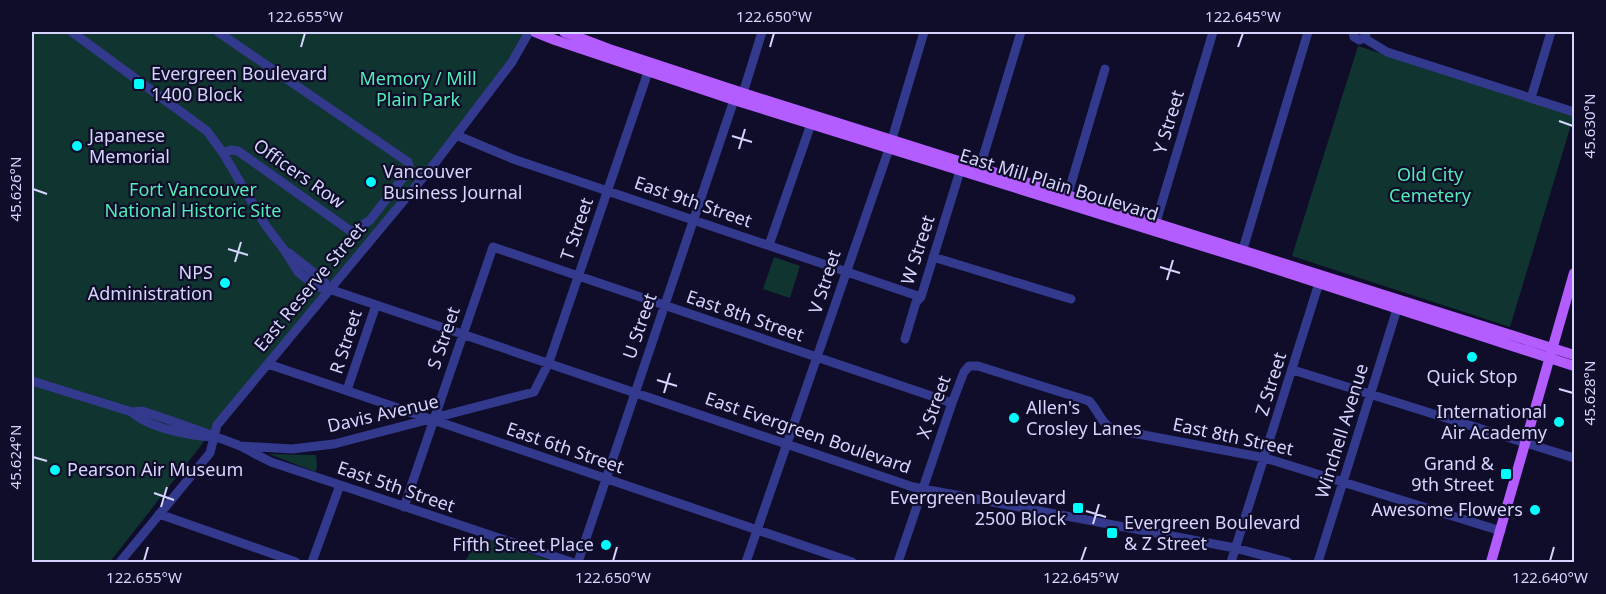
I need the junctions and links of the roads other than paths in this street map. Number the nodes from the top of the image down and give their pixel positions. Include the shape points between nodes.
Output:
1 (72, 32) edge
2 (218, 32) edge
3 (529, 32) edge
4 (536, 32) edge
5 (564, 32) edge
6 (762, 32) edge
7 (924, 32) edge
8 (1021, 32) edge
9 (1213, 32) edge
10 (1308, 32) edge
11 (1353, 32) edge
12 (1551, 32) edge
13 (1365, 35) edge
14 (1105, 69) dead end
15 (648, 72) junction
16 (739, 97) junction
17 (1531, 98) junction
18 (1575, 112) edge
19 (811, 124) junction
20 (456, 135) junction
21 (890, 144) junction
22 (224, 153) junction
23 (980, 167) junction
24 (960, 171) junction
25 (608, 190) junction
26 (1068, 194) junction
27 (694, 220) junction
28 (1156, 222) junction
29 (769, 246) junction
30 (493, 247) joint
31 (1244, 249) junction
32 (933, 257) junction
33 (846, 271) junction
34 (1575, 273) edge
35 (579, 277) junction
36 (1319, 283) junction
37 (329, 289) junction
38 (921, 297) junction
39 (1071, 299) dead end
40 (376, 305) junction
41 (665, 306) junction
42 (1397, 309) junction
43 (463, 334) junction
44 (905, 339) dead end
45 (1551, 353) junction
46 (1575, 355) edge
47 (817, 358) junction
48 (549, 362) junction
49 (268, 364) junction
50 (969, 366) joint
51 (1575, 366) edge
52 (1293, 370) junction
53 (32, 381) edge
54 (347, 390) junction
55 (635, 392) junction
56 (532, 393) joint
57 (1370, 395) junction
58 (952, 403) junction
59 (433, 420) junction
60 (214, 437) junction
61 (787, 443) junction
62 (1527, 443) junction
63 (240, 446) junction
64 (1265, 458) junction
65 (1575, 458) edge
66 (606, 479) junction
67 (1343, 482) junction
68 (340, 485) junction
69 (922, 488) junction
70 (404, 507) junction
71 (159, 514) junction
72 (757, 530) junction
73 (1501, 531) junction
74 (1235, 548) junction
75 (120, 562) edge
76 (296, 562) edge
77 (312, 562) edge
78 (571, 562) edge
79 (578, 562) edge
80 (746, 562) edge
81 (852, 562) edge
82 (898, 562) edge
83 (1231, 562) edge
84 (1288, 562) edge
85 (1318, 562) edge
86 (1491, 562) edge

1 - 22 street, East Evergreen Boulevard via 203,127
2 - 22 street, Officers Row via 408,162 410,169 370,220 352,232 237,152
3 - 20 street, East Reserve Street via 512,62
4 - 15 main road, East Mill Plain Boulevard
5 - 16 main road, East Mill Plain Boulevard
6 - 16 street, U Street
7 - 21 street, V Street
8 - 23 street
9 - 28 street, Y Street
10 - 31 street
11 - 13 street via 1356,40
12 - 17 street
13 - 17 street via 1387,52
14 - 26 street
15 - 16 main road, East Mill Plain Boulevard
15 - 25 street, T Street
16 - 19 main road, East Mill Plain Boulevard
16 - 21 main road, East Mill Plain Boulevard
16 - 27 street, U Street
17 - 18 street
19 - 21 main road, East Mill Plain Boulevard
19 - 29 street
20 - 25 street, East 9th Street via 513,159
20 - 37 street, East Reserve Street
21 - 23 main road, East Mill Plain Boulevard
21 - 24 main road, East Mill Plain Boulevard
21 - 33 street, V Street
22 - 37 street, East Evergreen Boulevard via 298,272 317,287
23 - 26 main road, East Mill Plain Boulevard
24 - 32 street, W Street
24 - 36 main road, East Mill Plain Boulevard
25 - 27 street, East 9th Street
25 - 35 street, T Street
26 - 28 main road, East Mill Plain Boulevard
27 - 29 street, East 9th Street
27 - 41 street, U Street
28 - 31 main road, East Mill Plain Boulevard
29 - 33 street, East 9th Street
30 - 35 street, East 8th Street
30 - 43 street, S Street
31 - 45 main road, East Mill Plain Boulevard
32 - 38 street, W Street
32 - 39 street
33 - 38 street, East 9th Street
33 - 47 street, V Street
34 - 45 main road
35 - 41 street, East 8th Street
35 - 48 street, T Street
36 - 42 main road, East Mill Plain Boulevard
36 - 52 street, Z Street
37 - 40 street, East Evergreen Boulevard
37 - 49 street, East Reserve Street
38 - 44 street, W Street
40 - 43 street, East Evergreen Boulevard
40 - 54 street, R Street
41 - 47 street, East 8th Street
41 - 55 street, U Street
42 - 45 main road, East Mill Plain Boulevard
42 - 57 street, Winchell Avenue
43 - 48 street, East Evergreen Boulevard
43 - 59 street, S Street
45 - 46 main road, East Mill Plain Boulevard
45 - 51 main road, East Mill Plain Boulevard
45 - 62 main road
47 - 58 street, East 8th Street
47 - 61 street, V Street
48 - 55 street, East Evergreen Boulevard
48 - 56 street, T Street
49 - 54 street, East 6th Street
49 - 60 street, East Reserve Street via 216,426
50 - 58 street, X Street
50 - 64 street, East 8th Street via 1089,401 1112,429
52 - 57 street
52 - 64 street, Z Street
53 - 60 street, East 5th Street via 132,412 142,411
54 - 59 street, East 6th Street
55 - 61 street, East Evergreen Boulevard
55 - 66 street, U Street
56 - 59 street, Davis Avenue
57 - 62 street
57 - 67 street, Winchell Avenue
58 - 69 street, X Street
59 - 63 street, Davis Avenue via 334,444 292,449
59 - 66 street, East 6th Street
59 - 70 street, S Street
60 - 63 street, East 5th Street
60 - 71 street, East Reserve Street via 210,452
61 - 69 street, East Evergreen Boulevard
61 - 72 street, V Street
62 - 65 street
62 - 73 main road
63 - 68 street, East 5th Street via 271,462
64 - 67 street, East 8th Street
64 - 74 street, Z Street
66 - 72 street, East 6th Street
66 - 79 street, U Street
67 - 73 street, East 8th Street
67 - 85 street, Winchell Avenue
68 - 70 street, East 5th Street
68 - 77 street
69 - 74 street, East Evergreen Boulevard
69 - 82 street, X Street
70 - 78 street, East 5th Street
71 - 75 street, East Reserve Street
71 - 76 street
72 - 80 street, V Street
72 - 81 street, East 6th Street
73 - 86 main road
74 - 83 street, Z Street
74 - 84 street, East Evergreen Boulevard

